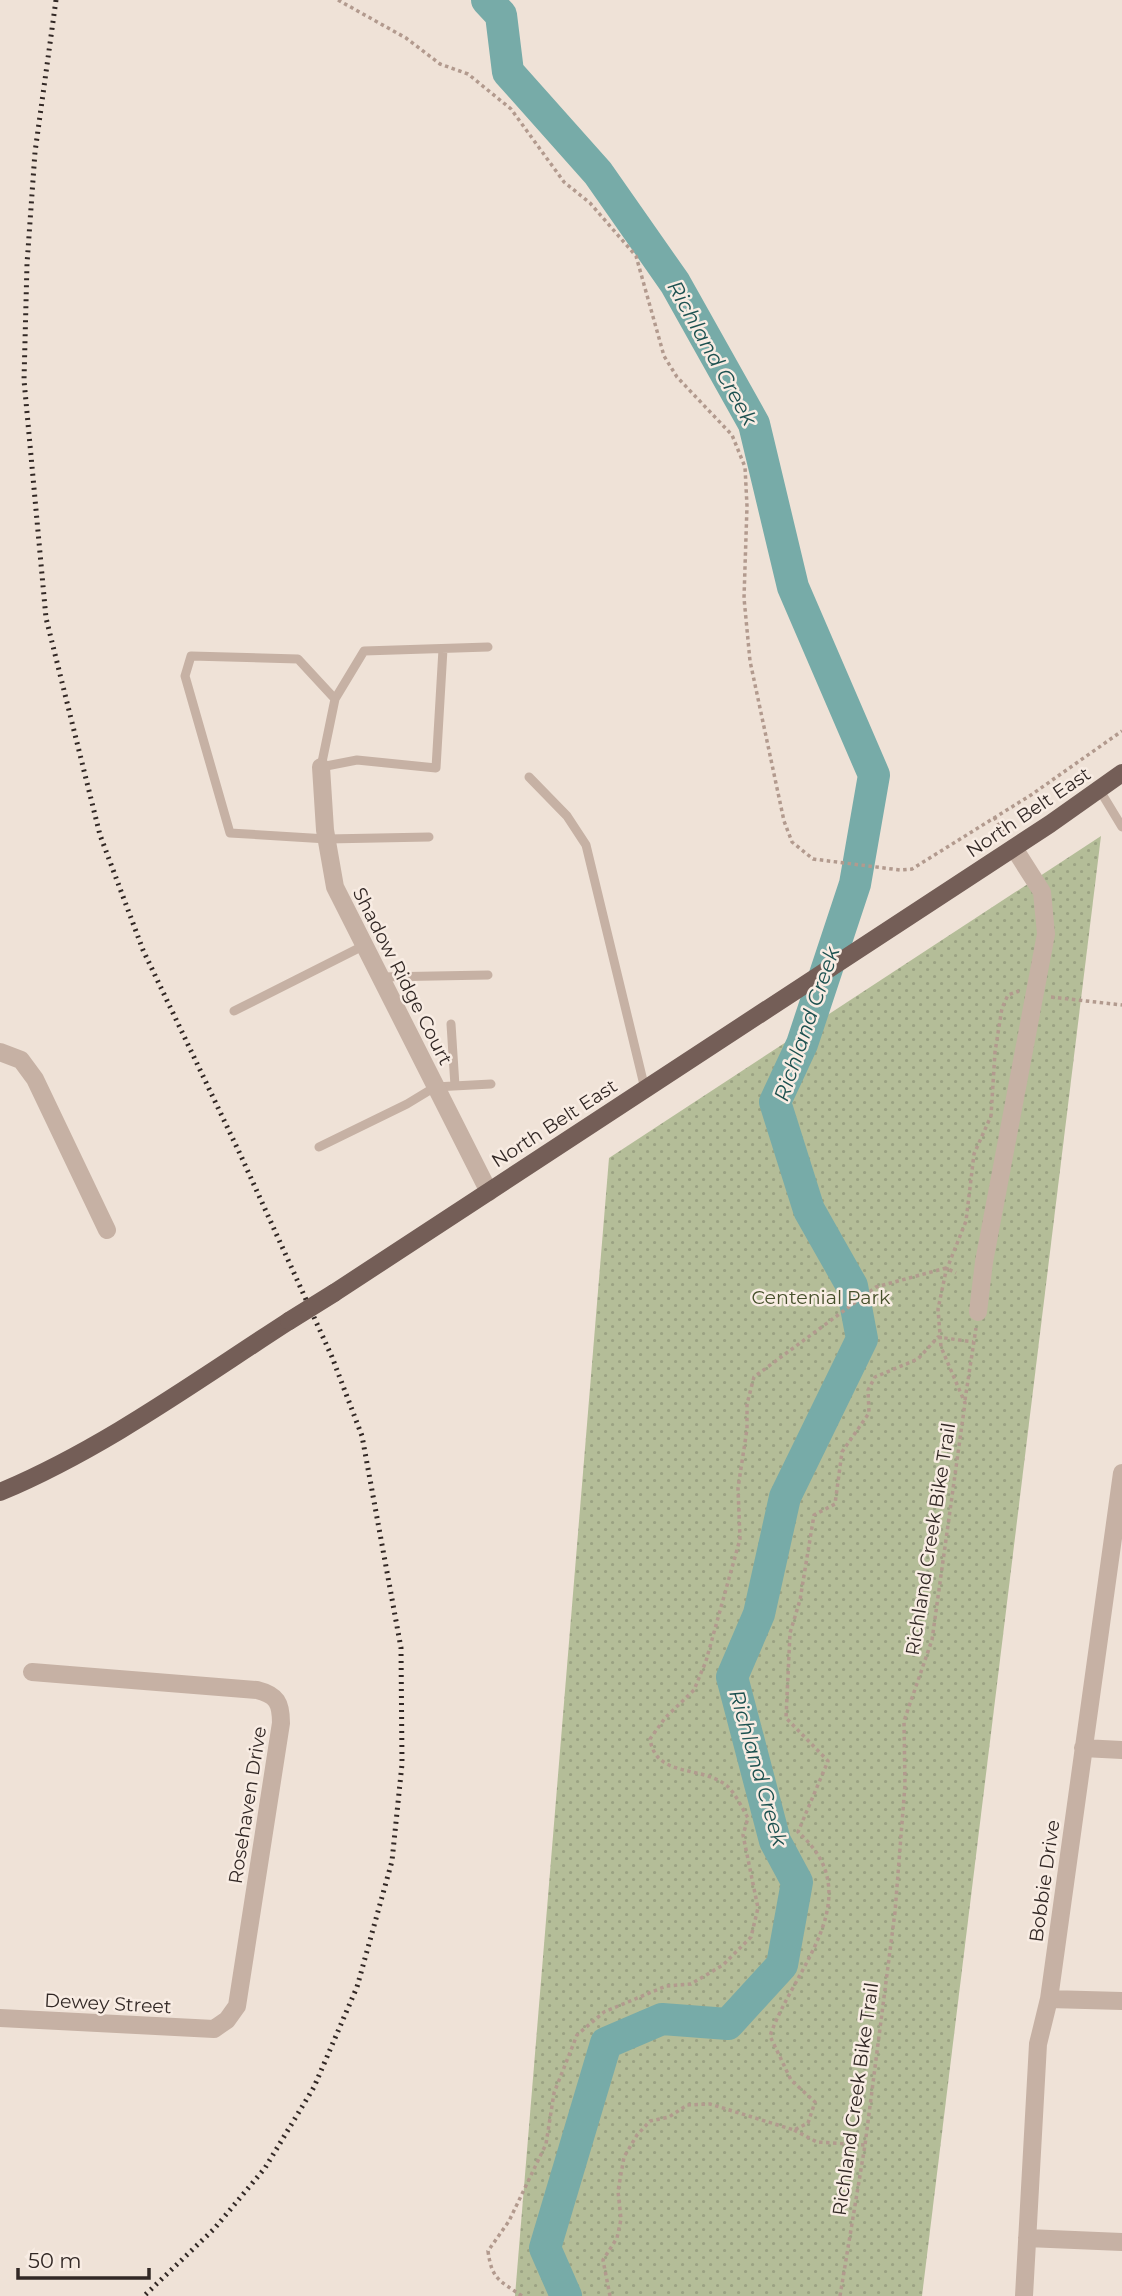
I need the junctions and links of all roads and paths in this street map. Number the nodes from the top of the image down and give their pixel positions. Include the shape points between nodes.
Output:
1 (338, 0) edge
2 (488, 647) dead end
3 (443, 649) junction
4 (335, 699) junction
5 (1122, 731) edge
6 (321, 767) junction
7 (1122, 773) edge
8 (528, 777) dead end
9 (1099, 789) junction
10 (1122, 827) edge
11 (429, 837) dead end
12 (327, 839) junction
13 (1014, 848) junction
14 (363, 946) junction
15 (488, 975) dead end
16 (379, 977) junction
17 (1035, 995) junction
18 (1122, 1005) edge
19 (234, 1011) dead end
20 (451, 1024) dead end
21 (0, 1052) edge
22 (491, 1084) dead end
23 (455, 1086) junction
24 (435, 1087) junction
25 (645, 1089) junction
26 (319, 1147) dead end
27 (489, 1192) junction
28 (107, 1230) dead end
29 (946, 1271) junction
30 (956, 1273) dead end
31 (978, 1312) joint
32 (938, 1337) junction
33 (973, 1342) junction
34 (965, 1403) junction
35 (1122, 1473) edge
36 (0, 1492) edge
37 (1119, 1513) edge
38 (32, 1671) dead end
39 (1083, 1748) junction
40 (1122, 1750) edge
41 (1049, 1999) junction
42 (1122, 2001) edge
43 (0, 2018) edge
44 (214, 2029) joint
45 (794, 2130) junction
46 (865, 2145) junction
47 (1027, 2238) junction
48 (1122, 2242) edge
49 (522, 2296) edge
50 (610, 2296) edge
51 (840, 2296) edge
52 (1024, 2296) edge

1 - 5 path via 407,38 440,64 468,74 511,109 564,182 590,203 636,256 664,356 739,449 747,496 744,598 750,661 788,832 800,850 822,861 900,870 920,865 1041,789
2 - 3 lane
3 - 4 lane via 364,651
3 - 6 lane via 436,768 357,760
4 - 6 lane
4 - 12 lane via 298,659 191,656 185,676 230,833
6 - 12 street, Shadow Ridge Court
7 - 9 main road, North Belt East
8 - 25 lane via 567,816 586,845
9 - 10 lane
9 - 13 main road, North Belt East
11 - 12 lane
12 - 14 street, Shadow Ridge Court via 335,887
13 - 17 street via 1042,892 1046,917
13 - 25 main road, North Belt East
14 - 16 street, Shadow Ridge Court
14 - 19 lane
15 - 16 lane
16 - 24 street, Shadow Ridge Court
17 - 18 path, Richland Creek Bike Trail
17 - 29 path, Richland Creek Bike Trail via 1016,991 1002,1007 991,1115 974,1154 966,1221
17 - 31 street
20 - 23 lane
21 - 28 street via 21,1060 35,1079
22 - 23 lane
23 - 24 lane
24 - 26 lane
24 - 27 street, Shadow Ridge Court
25 - 27 main road, North Belt East
27 - 36 main road, North Belt East, bridge via 120,1430
29 - 30 path
29 - 32 path, Richland Creek Bike Trail
29 - 49 path via 929,1271 876,1287 754,1377 738,1488 740,1539 706,1661 694,1690 650,1739 652,1753 662,1764 727,1785 748,1818 743,1835 758,1908 751,1937 723,1965 691,1984 666,1986 604,2012 577,2035 554,2093 546,2144 514,2212 488,2251 490,2270
31 - 33 path
32 - 33 path
32 - 34 path, Richland Creek Bike Trail
32 - 45 path via 918,1359 875,1377 868,1390 869,1413 842,1452 835,1504 814,1515 790,1633 786,1718 828,1761 798,1832 823,1864 830,1900 822,1934 770,2036 791,2080 815,2102 808,2123
33 - 34 path
34 - 46 path, Richland Creek Bike Trail via 932,1640 904,1721 901,1844
35 - 37 street, Bobbie Drive
37 - 39 street, Bobbie Drive
38 - 44 street, Rosehaven Drive via 257,1690 269,1693 281,1706 237,2006
39 - 40 street
39 - 41 street, Bobbie Drive
41 - 42 street
41 - 47 street, Bobbie Drive via 1038,2044
43 - 44 street, Dewey Street
45 - 46 path via 817,2142
45 - 50 path via 710,2104 687,2105 669,2117 650,2121 624,2157 618,2191 621,2219 617,2238 603,2260
46 - 51 path, Richland Creek Bike Trail
47 - 48 street
47 - 52 street, Bobbie Drive

